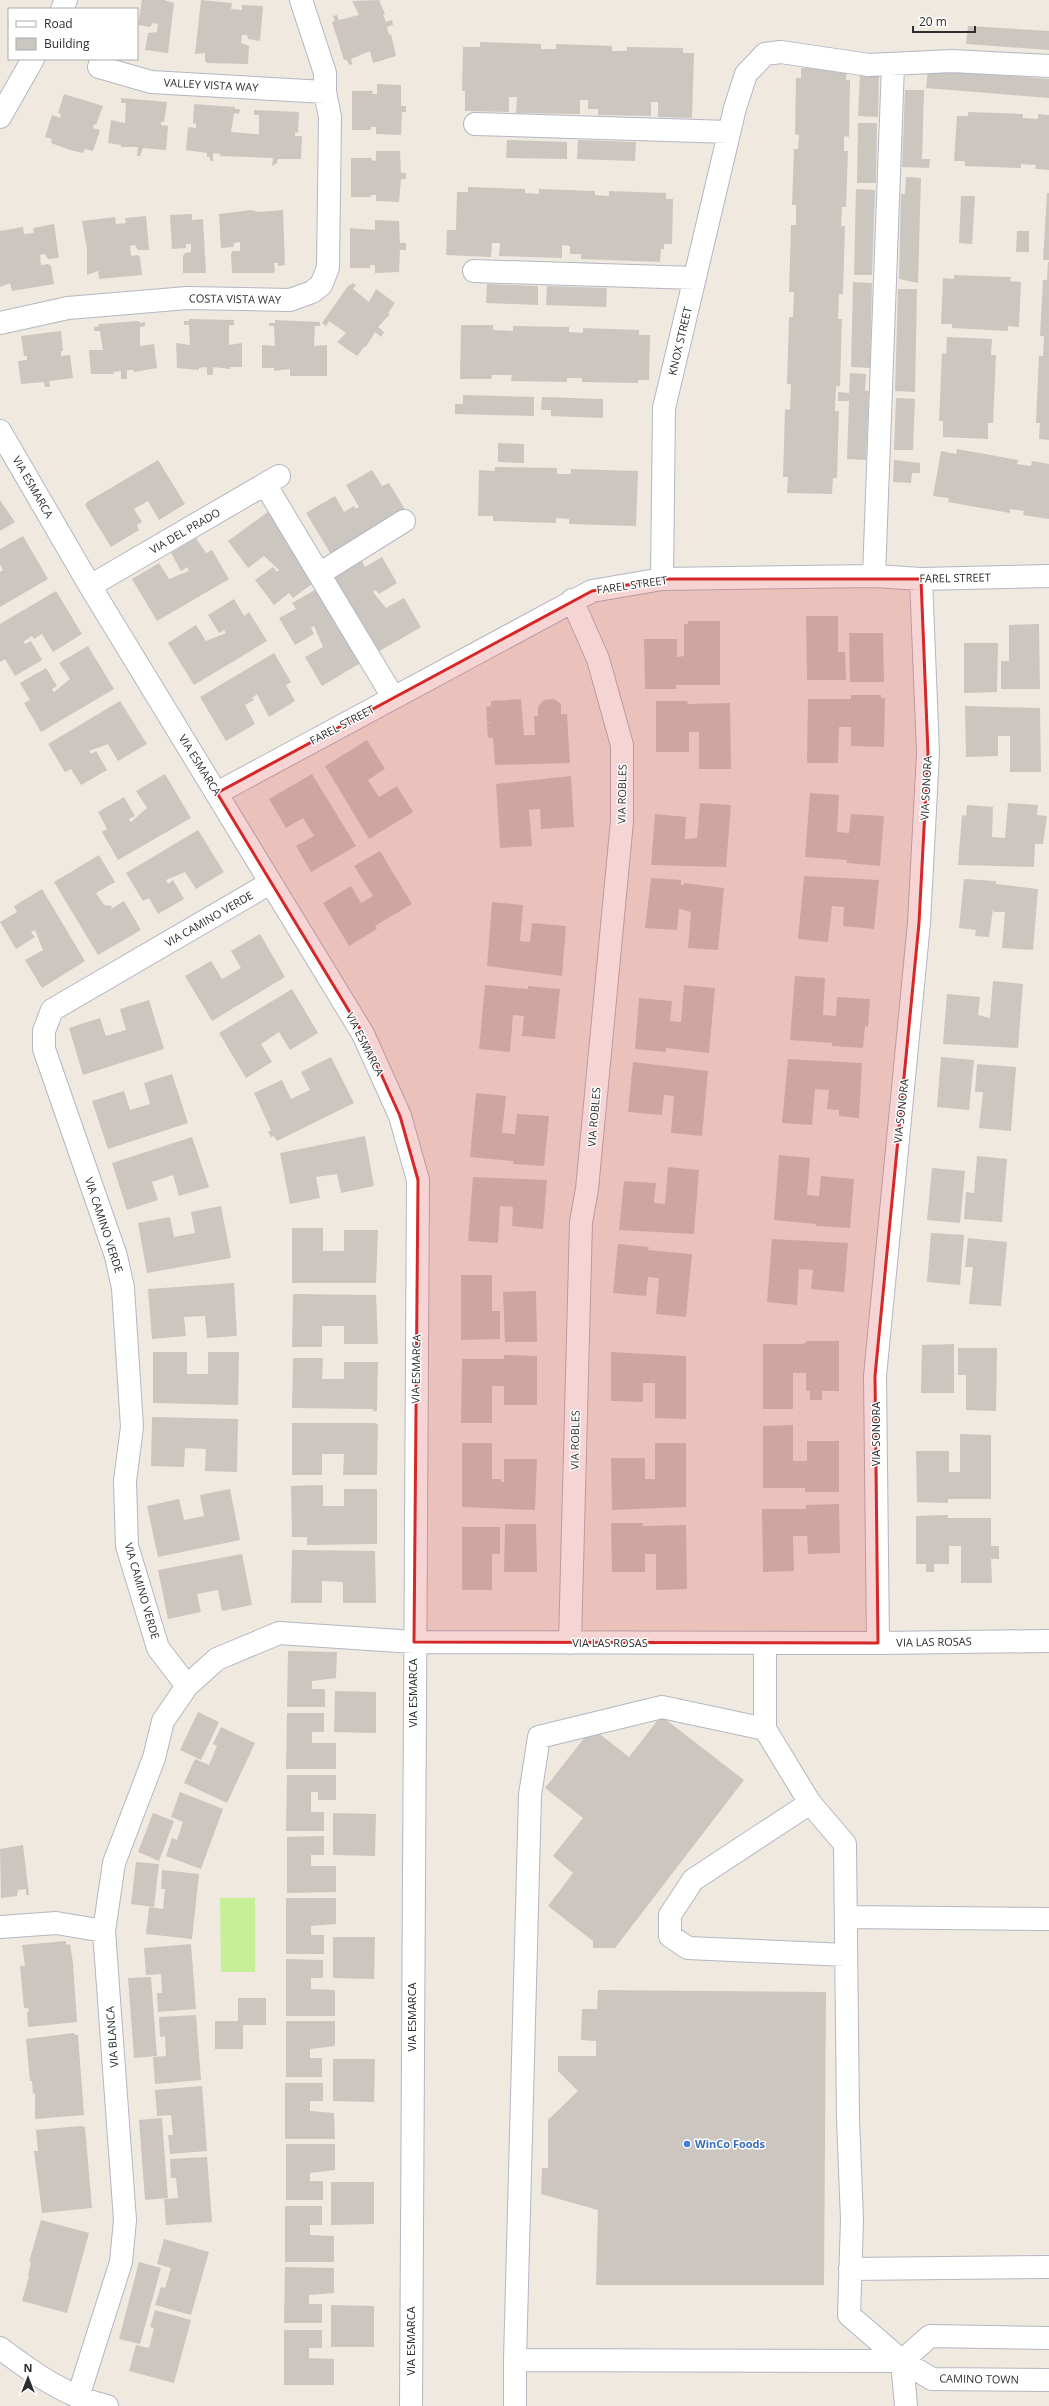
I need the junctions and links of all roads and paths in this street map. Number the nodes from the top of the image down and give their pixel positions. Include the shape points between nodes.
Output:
1 (301, 0) edge
2 (32, 60) edge
3 (893, 65) junction
4 (1049, 66) edge
5 (99, 67) dead end
6 (325, 92) junction
7 (0, 117) edge
8 (475, 124) dead end
9 (729, 132) junction
10 (474, 271) dead end
11 (694, 278) junction
12 (0, 322) edge
13 (3, 436) edge
14 (404, 521) dead end
15 (319, 574) junction
16 (874, 576) junction
17 (1049, 576) edge
18 (662, 579) junction
19 (921, 579) junction
20 (90, 586) junction
21 (572, 600) junction
22 (393, 697) junction
23 (218, 793) junction
24 (270, 883) junction
25 (1049, 1641) edge
26 (414, 1642) junction
27 (570, 1643) junction
28 (766, 1643) junction
29 (878, 1643) junction
30 (187, 1686) junction
31 (766, 1729) junction
32 (810, 1803) junction
33 (846, 1917) junction
34 (1049, 1919) edge
35 (0, 1926) edge
36 (104, 1931) junction
37 (846, 1955) junction
38 (1049, 2267) edge
39 (850, 2269) junction
40 (1049, 2338) edge
41 (0, 2348) edge
42 (515, 2360) junction
43 (902, 2361) junction
44 (1049, 2380) edge
45 (78, 2397) junction
46 (107, 2406) edge
47 (411, 2406) edge
48 (515, 2406) edge
49 (906, 2406) edge

1 - 6 street, COSTA VISTA WAY via 325,73
2 - 7 street
3 - 4 street, KNOX STREET via 952,61
3 - 9 street, KNOX STREET via 869,65 781,52 766,54 746,74
3 - 16 street
5 - 6 street, VALLEY VISTA WAY via 151,82
6 - 12 street, COSTA VISTA WAY via 330,117 328,268 321,285 312,292 290,300 187,298 68,308
8 - 9 street
9 - 11 street, KNOX STREET
10 - 11 street
11 - 18 street, KNOX STREET via 664,408
13 - 20 street, VIA ESMARCA
14 - 15 street
15 - 20 street, VIA DEL PRADO via 272,480
15 - 22 street
16 - 18 street, FAREL STREET
16 - 19 street, FAREL STREET
17 - 19 street, FAREL STREET
18 - 21 street, FAREL STREET via 592,591
19 - 29 street, VIA SONORA via 928,753 920,923 875,1376
20 - 23 street, VIA ESMARCA
21 - 22 street, FAREL STREET
21 - 27 street, VIA ROBLES via 598,659 622,745 622,821 587,1189 581,1222
22 - 23 street, FAREL STREET
23 - 24 street, VIA ESMARCA
24 - 26 street, VIA ESMARCA via 363,1034 400,1116 418,1180
24 - 30 street, VIA CAMINO VERDE via 52,1010 44,1031 44,1049 116,1256 123,1288 132,1427 125,1481 127,1546 158,1648
25 - 29 street, VIA LAS ROSAS
26 - 27 street, VIA LAS ROSAS
26 - 30 street, VIA LAS ROSAS via 279,1633 218,1659
26 - 47 street, VIA ESMARCA
27 - 28 street, VIA LAS ROSAS
28 - 29 street, VIA LAS ROSAS
28 - 31 street
30 - 36 street, VIA BLANCA via 163,1722 154,1758 114,1863
31 - 32 street
31 - 42 street via 662,1707 539,1737 530,1795
32 - 33 street via 845,1844
32 - 37 street via 693,1880 670,1915 670,1936 688,1948
33 - 34 street
33 - 37 street
35 - 36 street via 56,1923
36 - 45 street, VIA BLANCA via 125,2220 121,2262
37 - 39 street via 852,2220
38 - 39 street
39 - 43 street, CAMINO TOWN via 848,2314
40 - 43 street via 930,2336
41 - 45 street via 54,2385
42 - 43 street
42 - 48 street
43 - 44 street, CAMINO TOWN via 932,2379
43 - 49 street
45 - 46 street

